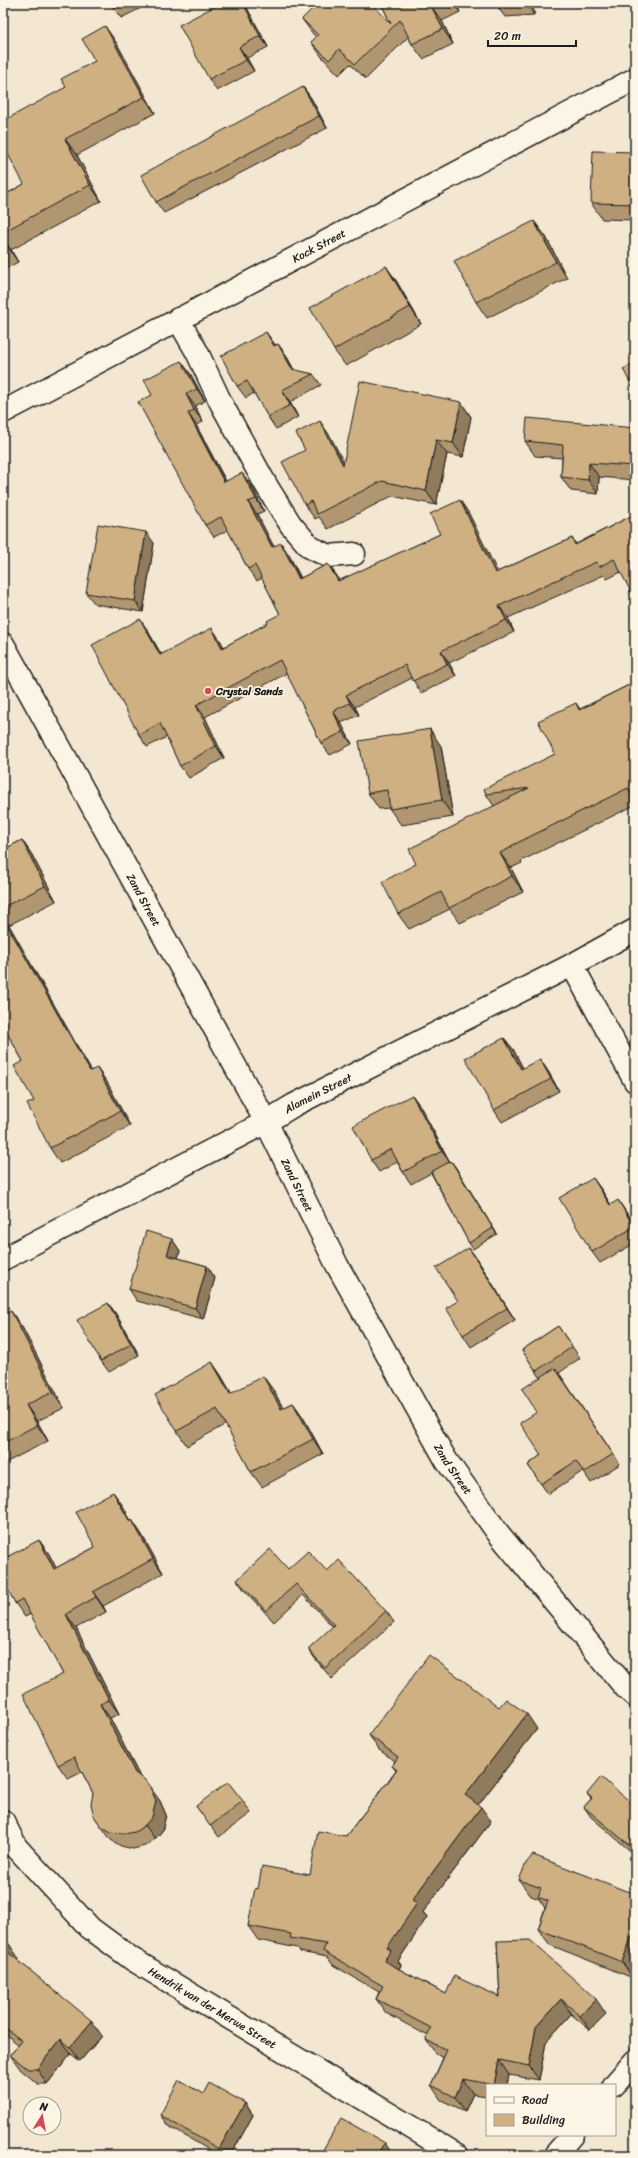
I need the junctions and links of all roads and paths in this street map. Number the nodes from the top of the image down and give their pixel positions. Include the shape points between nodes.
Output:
1 (635, 79) edge
2 (178, 319) junction
3 (3, 412) edge
4 (354, 554) dead end
5 (3, 644) edge
6 (635, 930) edge
7 (572, 964) junction
8 (635, 1081) edge
9 (266, 1122) junction
10 (3, 1259) edge
11 (635, 1696) edge
12 (3, 1821) edge
13 (635, 2061) edge
14 (615, 2084) edge
15 (571, 2136) edge
16 (457, 2155) edge
17 (555, 2155) edge

1 - 2 street, Kock Street
2 - 3 street, Kock Street
2 - 4 street via 197,352 224,410 291,525 310,547 328,556
5 - 9 street, Zand Street
6 - 7 street, Alamein Street
7 - 8 street
7 - 9 street, Alamein Street via 294,1105
9 - 10 street, Alamein Street
9 - 11 street, Zand Street via 337,1265 446,1460 498,1533
12 - 16 street, Hendrik van der Merwe Street via 16,1846 90,1928 120,1950
13 - 14 street
15 - 17 street

